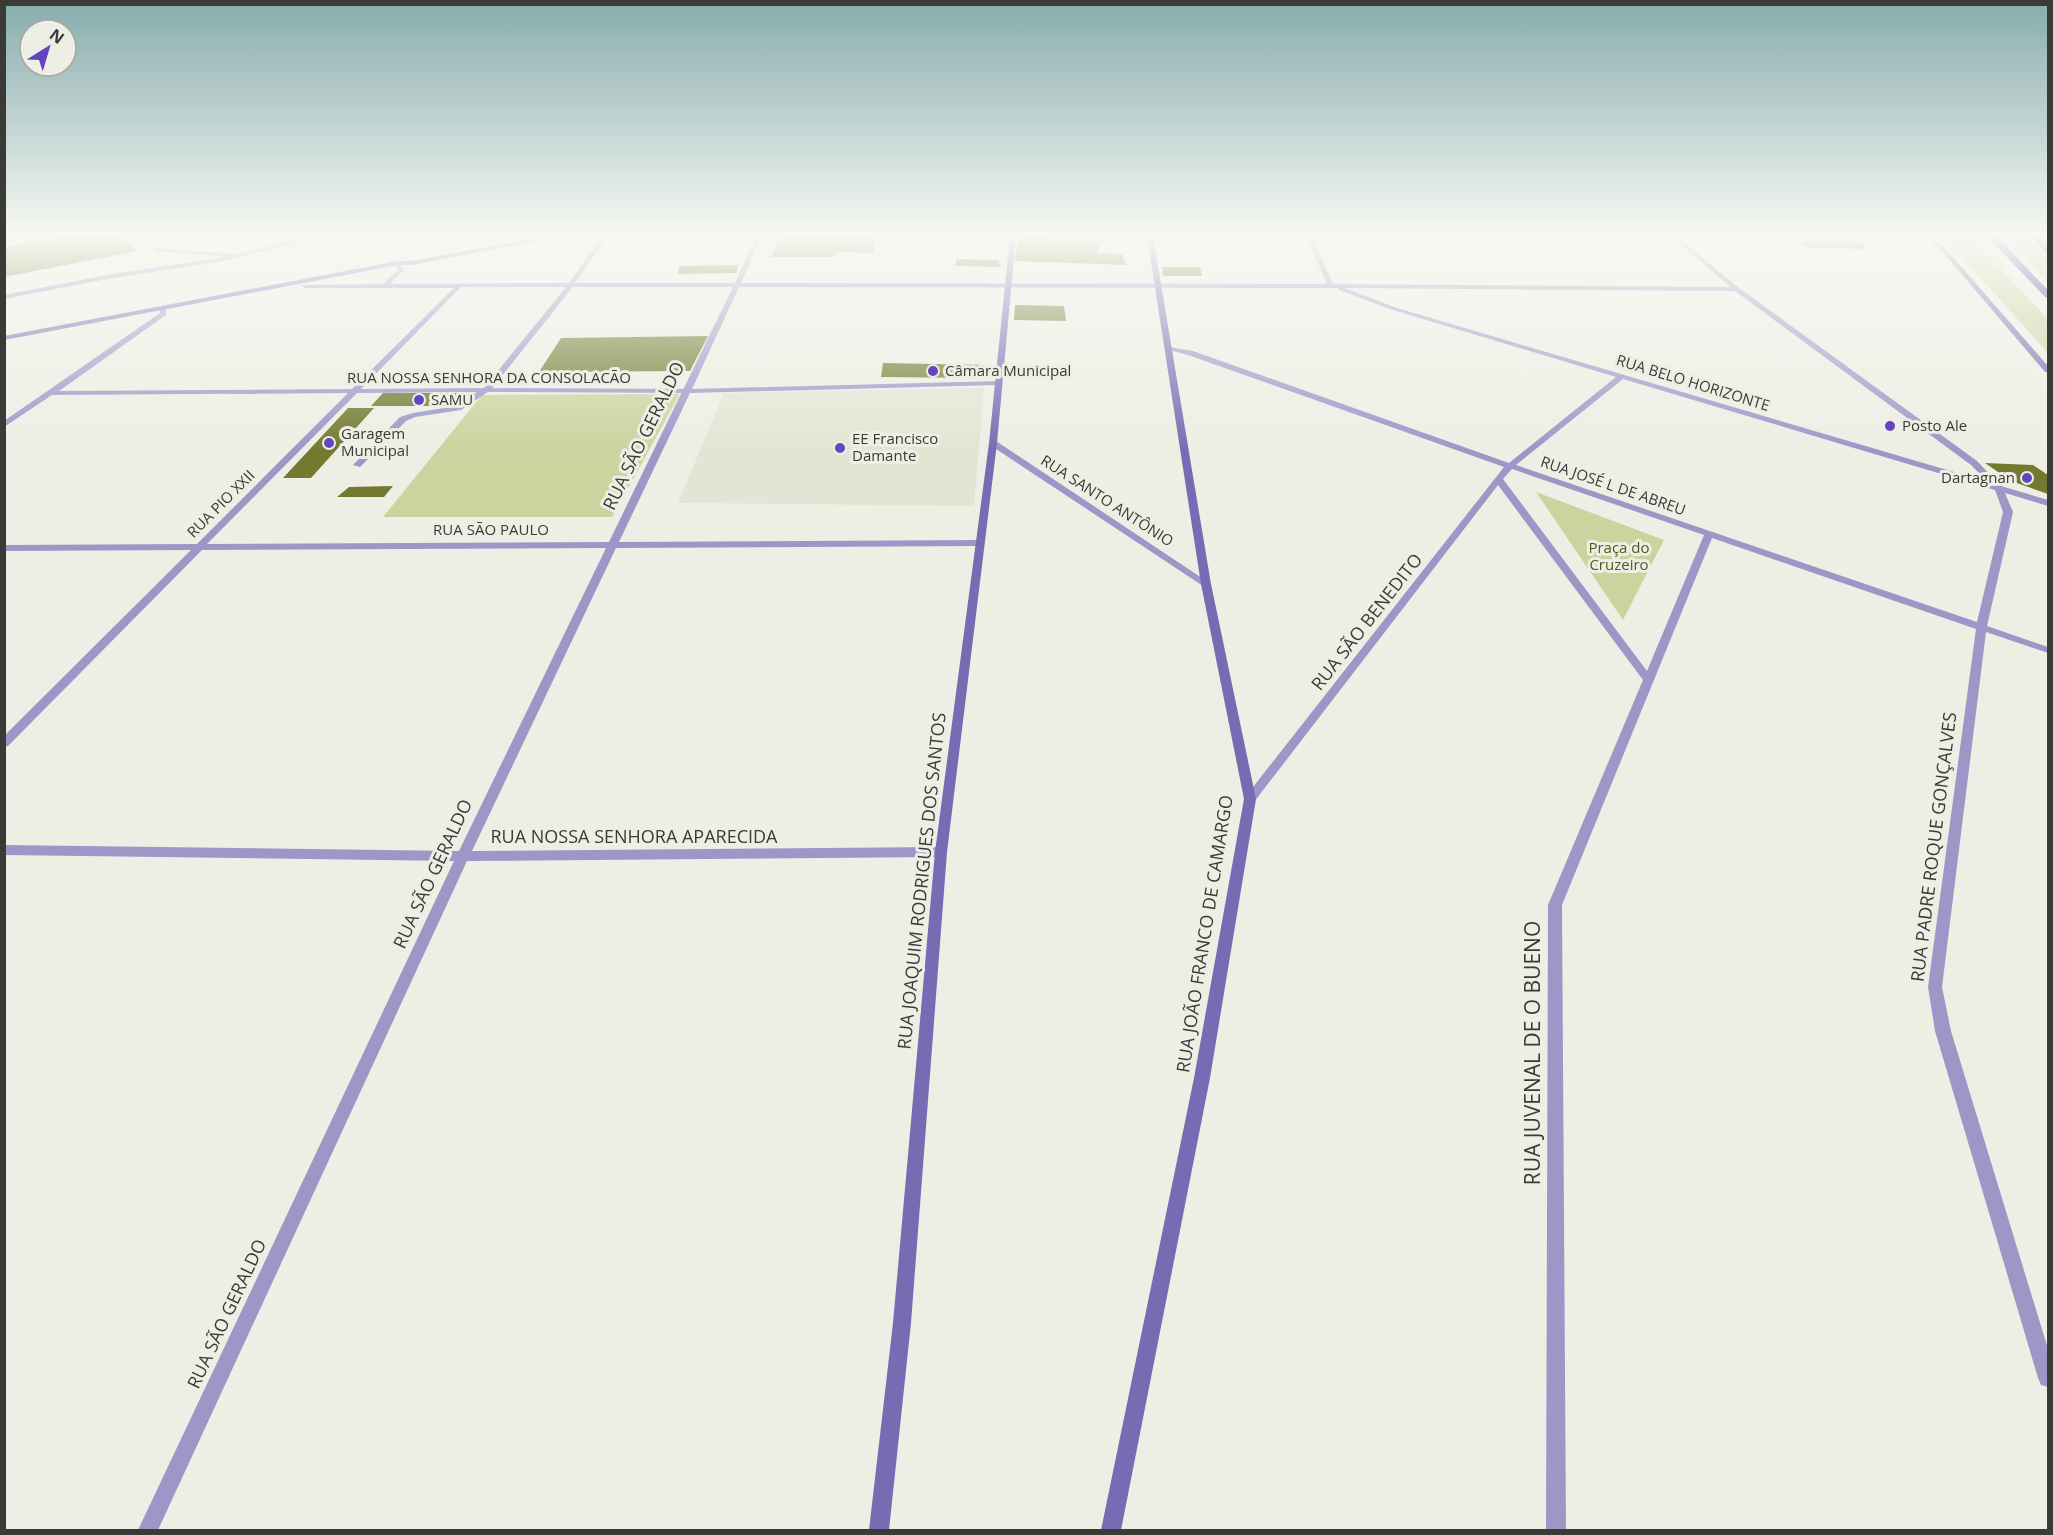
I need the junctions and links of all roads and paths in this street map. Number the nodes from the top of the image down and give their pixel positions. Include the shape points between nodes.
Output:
1 (182, 308) edge
2 (183, 308) edge
3 (437, 308) edge
4 (553, 308) edge
5 (727, 308) edge
6 (1006, 308) edge
7 (1161, 308) edge
8 (1391, 308) edge
9 (1762, 308) edge
10 (1994, 308) edge
11 (164, 311) junction
12 (4, 338) edge
13 (4, 344) edge
14 (1169, 349) junction
15 (2049, 370) edge
16 (1622, 376) junction
17 (998, 383) junction
18 (486, 390) junction
19 (688, 391) junction
20 (352, 392) junction
21 (51, 393) junction
22 (4, 425) edge
23 (993, 443) junction
24 (357, 465) dead end
25 (1510, 466) junction
26 (1498, 479) junction
27 (1999, 489) junction
28 (2049, 503) edge
29 (1708, 534) junction
30 (978, 543) junction
31 (611, 544) junction
32 (200, 546) junction
33 (4, 548) edge
34 (1206, 584) junction
35 (1981, 627) junction
36 (2049, 650) edge
37 (1648, 680) junction
38 (4, 743) edge
39 (1250, 799) junction
40 (4, 850) edge
41 (941, 852) junction
42 (463, 856) junction
43 (2049, 1378) edge
44 (148, 1530) edge
45 (879, 1530) edge
46 (1112, 1530) edge
47 (1556, 1530) edge

1 - 11 street
2 - 11 street
3 - 20 street, RUA PIO XXII
4 - 18 street
5 - 19 street, RUA SÃO GERALDO
6 - 17 street, RUA JOAQUIM RODRIGUES DOS SANTOS
7 - 14 street, RUA JOÃO FRANCO DE CAMARGO
8 - 16 street, RUA BELO HORIZONTE
9 - 27 street via 1974,463
10 - 15 street
11 - 12 street
11 - 13 street
11 - 21 street
14 - 25 street, RUA JOSÉ L DE ABREU via 1190,353
14 - 34 street, RUA JOÃO FRANCO DE CAMARGO
16 - 25 street
16 - 27 street, RUA BELO HORIZONTE
17 - 19 street, RUA NOSSA SENHORA DA CONSOLACÃO
17 - 23 street, RUA JOAQUIM RODRIGUES DOS SANTOS
18 - 19 street, RUA NOSSA SENHORA DA CONSOLACÃO
18 - 20 street, RUA NOSSA SENHORA DA CONSOLACÃO
18 - 24 street via 458,408 403,419
19 - 31 street, RUA SÃO GERALDO
20 - 21 street, RUA NOSSA SENHORA DA CONSOLACÃO
20 - 32 street, RUA PIO XXII
21 - 22 street
23 - 30 street, RUA JOAQUIM RODRIGUES DOS SANTOS
23 - 34 street, RUA SANTO ANTÔNIO
25 - 26 street, RUA SÃO BENEDITO
25 - 29 street, RUA JOSÉ L DE ABREU
26 - 37 street
26 - 39 street, RUA SÃO BENEDITO
27 - 28 street, RUA BELO HORIZONTE
27 - 35 street, RUA PADRE ROQUE GONÇALVES via 2008,512
29 - 35 street, RUA JOSÉ L DE ABREU
29 - 37 street, RUA JUVENAL DE O BUENO
30 - 31 street, RUA SÃO PAULO
30 - 41 street, RUA JOAQUIM RODRIGUES DOS SANTOS
31 - 32 street, RUA SÃO PAULO
31 - 42 street, RUA SÃO GERALDO
32 - 33 street, RUA SÃO PAULO
32 - 38 street, RUA PIO XXII
34 - 39 street, RUA JOÃO FRANCO DE CAMARGO
35 - 36 street, RUA JOSÉ L DE ABREU
35 - 43 street, RUA PADRE ROQUE GONÇALVES via 1935,987 1943,1031
37 - 47 street, RUA JUVENAL DE O BUENO via 1555,905
39 - 46 street, RUA JOÃO FRANCO DE CAMARGO via 1202,1078
40 - 42 street, RUA NOSSA SENHORA APARECIDA
41 - 42 street, RUA NOSSA SENHORA APARECIDA
41 - 45 street, RUA JOAQUIM RODRIGUES DOS SANTOS via 902,1323
42 - 44 street, RUA SÃO GERALDO

